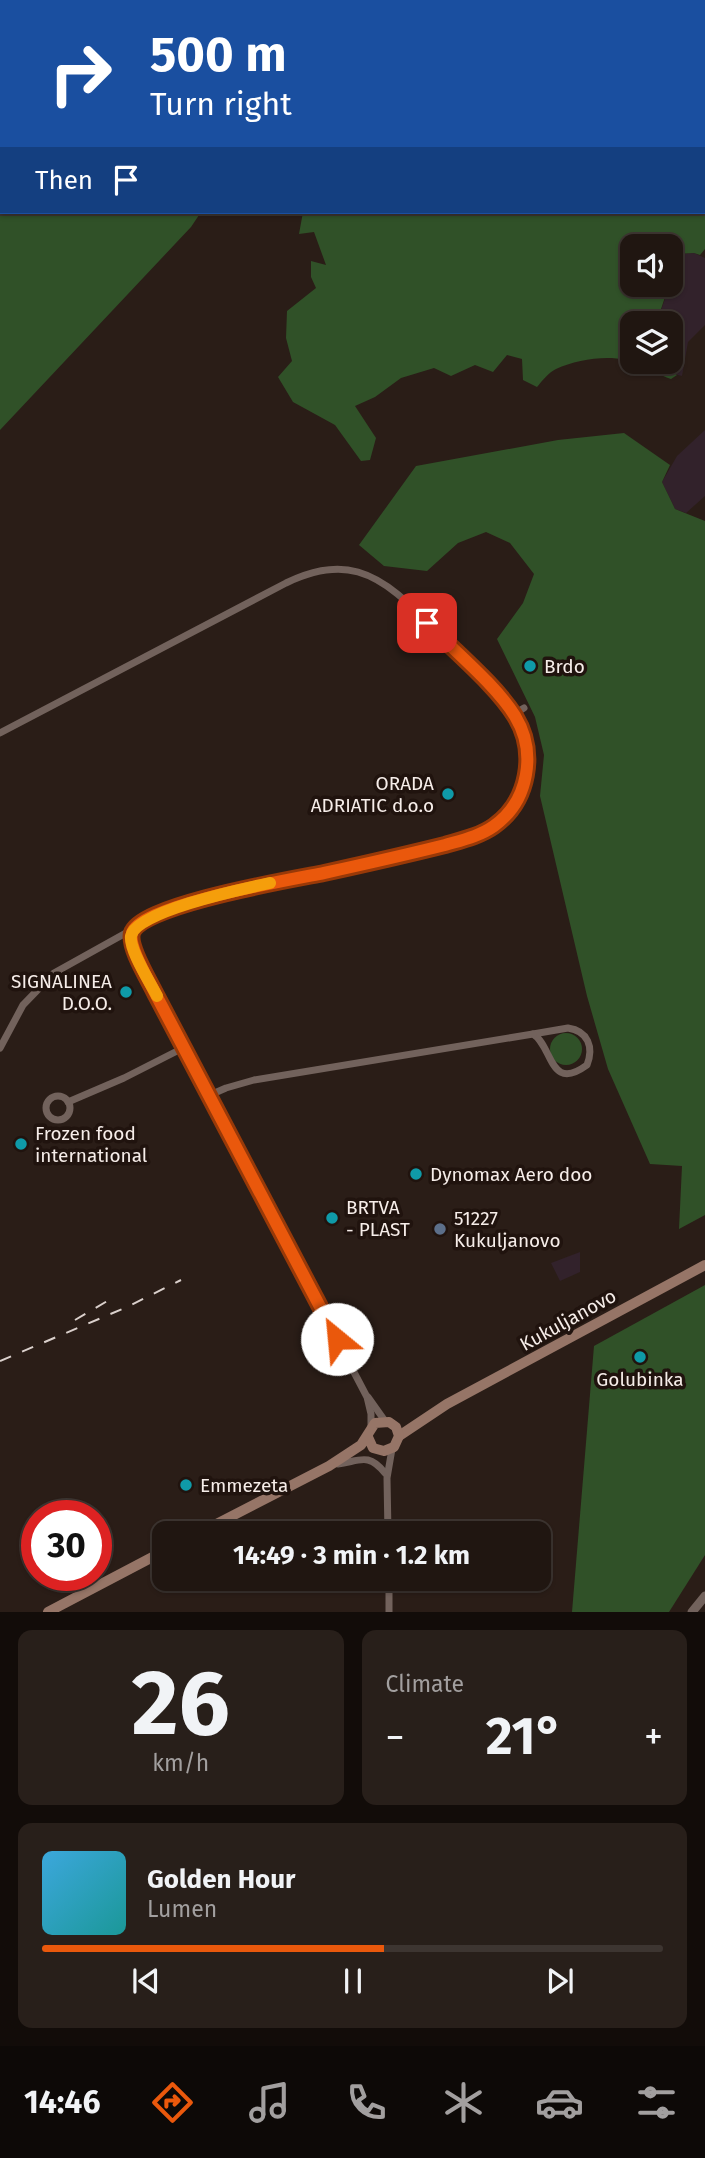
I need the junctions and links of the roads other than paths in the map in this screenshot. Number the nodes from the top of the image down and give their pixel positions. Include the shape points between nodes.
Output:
1 (416, 597) dead end
2 (409, 605) junction
3 (219, 606) dead end
4 (224, 616) junction
5 (137, 648) dead end
6 (142, 658) junction
7 (524, 708) dead end
8 (514, 714) junction
9 (0, 733) edge
10 (134, 929) junction
11 (533, 1034) junction
12 (185, 1047) junction
13 (0, 1048) edge
14 (210, 1095) junction
15 (68, 1102) dead end
16 (705, 1265) edge
17 (367, 1397) junction
18 (447, 1404) junction
19 (389, 1422) junction
20 (369, 1432) junction
21 (399, 1436) junction
22 (382, 1449) junction
23 (333, 1465) junction
24 (386, 1476) junction
25 (223, 1521) edge
26 (388, 1521) edge
27 (152, 1557) edge
28 (389, 1591) edge
29 (705, 1596) edge
30 (48, 1612) edge
31 (389, 1612) edge
32 (692, 1612) edge

1 - 2 street
2 - 4 street via 377,579 335,569 300,577
2 - 8 street
3 - 4 street
4 - 6 street
5 - 6 street
6 - 9 street
7 - 8 street
8 - 10 street via 527,749 527,774 503,818 477,836 208,897 162,913
10 - 12 street via 133,947
10 - 13 street via 54,973 23,1005
11 - 11 street via 545,1044 548,1060 559,1070 573,1072 587,1065 590,1044 582,1032 568,1028
11 - 14 street via 254,1080
12 - 14 street
12 - 15 street
14 - 17 street
16 - 18 main road, Kukuljanovo
17 - 19 street
17 - 20 street via 372,1414
18 - 19 main road, Kukuljanovo via 403,1423
18 - 21 main road, Kukuljanovo
19 - 20 main road, Kukuljanovo via 379,1421
19 - 21 main road
20 - 22 main road
20 - 23 main road, Kukuljanovo via 361,1445
21 - 22 main road, Kukuljanovo via 396,1445
22 - 23 main road, Kukuljanovo
22 - 24 street
23 - 24 street via 367,1459
23 - 25 main road, Kukuljanovo
24 - 26 street
27 - 30 main road
28 - 31 street
29 - 32 street

